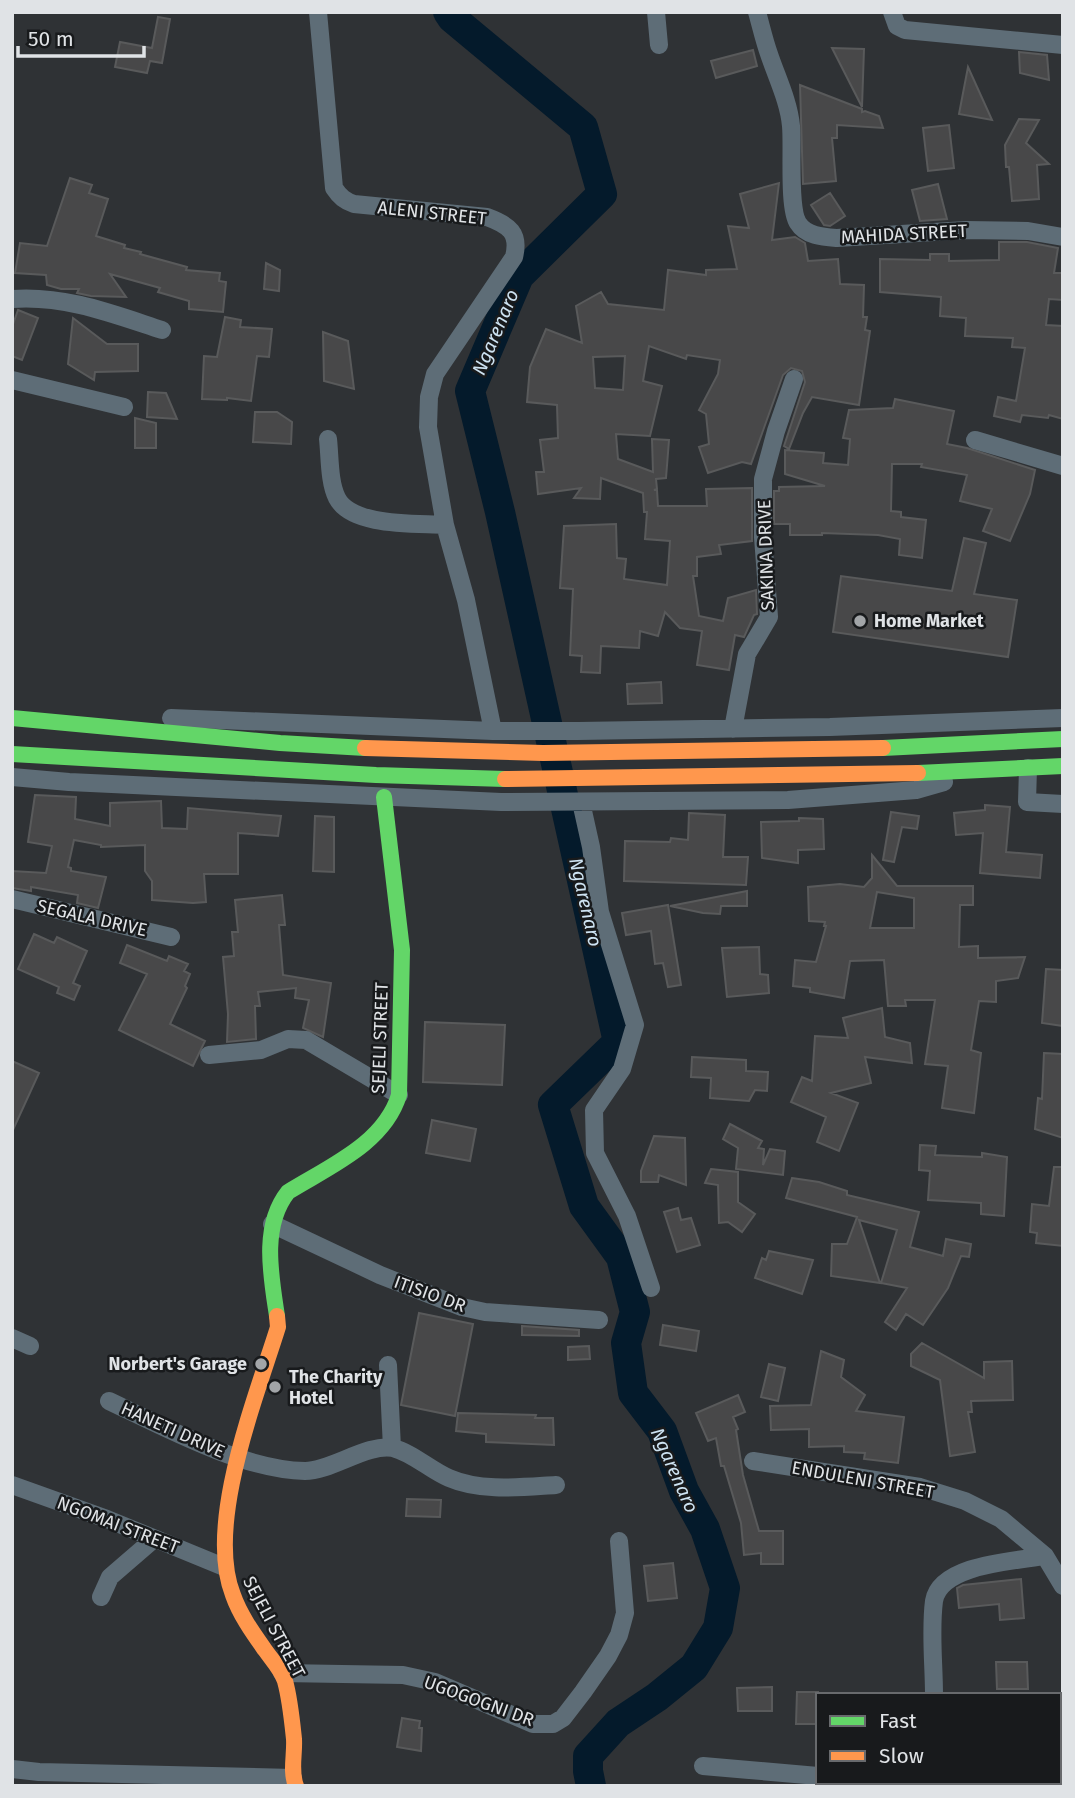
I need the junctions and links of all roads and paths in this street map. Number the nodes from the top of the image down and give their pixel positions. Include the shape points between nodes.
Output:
1 (318, 12) edge
2 (656, 12) edge
3 (757, 12) edge
4 (892, 12) edge
5 (659, 45) dead end
6 (1063, 45) edge
7 (1063, 237) edge
8 (12, 299) edge
9 (162, 330) dead end
10 (794, 379) dead end
11 (12, 380) edge
12 (124, 407) dead end
13 (328, 439) dead end
14 (975, 440) dead end
15 (1063, 466) edge
16 (445, 525) junction
17 (12, 704) edge
18 (12, 718) edge
19 (1063, 718) edge
20 (733, 729) junction
21 (494, 731) junction
22 (1063, 739) edge
23 (12, 754) edge
24 (1063, 766) edge
25 (1028, 768) junction
26 (984, 770) junction
27 (12, 777) edge
28 (384, 797) junction
29 (589, 802) junction
30 (1063, 804) edge
31 (12, 899) edge
32 (171, 937) dead end
33 (209, 1055) dead end
34 (399, 1095) junction
35 (272, 1224) junction
36 (651, 1288) dead end
37 (599, 1320) dead end
38 (12, 1338) edge
39 (30, 1346) dead end
40 (388, 1365) dead end
41 (109, 1401) dead end
42 (392, 1448) junction
43 (238, 1458) junction
44 (753, 1461) dead end
45 (12, 1485) edge
46 (556, 1485) dead end
47 (154, 1539) junction
48 (619, 1541) dead end
49 (1045, 1556) junction
50 (224, 1567) junction
51 (1063, 1586) edge
52 (101, 1597) dead end
53 (282, 1673) junction
54 (934, 1693) edge
55 (703, 1766) dead end
56 (12, 1769) edge
57 (816, 1776) edge
58 (295, 1782) edge

1 - 16 street, ALENI STREET via 338,195 354,204 487,217 503,223 517,244 514,257 435,374 429,397 428,427
2 - 5 street
3 - 7 street, MAHIDA STREET via 788,106 793,205 797,222 805,230 819,237 966,230
4 - 6 street via 897,26 905,30
8 - 9 street via 75,303
10 - 20 street, SAKINA DRIVE via 763,479 769,617 747,654
11 - 12 street
13 - 16 street via 334,491 343,507 375,520
14 - 15 street
16 - 21 street, ALENI STREET
17 - 21 street via 179,719
18 - 22 main road via 279,743 543,753 867,749
19 - 20 street
20 - 21 street
23 - 26 main road via 542,780
24 - 25 main road
25 - 26 main road
25 - 30 street via 1027,802
26 - 29 street via 916,790 788,800
27 - 28 street
28 - 29 street
28 - 34 main road, SEJELI STREET via 402,950
29 - 36 street via 600,912 635,1025 622,1069 594,1110 595,1153 627,1216
31 - 32 street, SEGALA DRIVE
33 - 34 street via 261,1050 288,1039 306,1040
34 - 35 main road, SEJELI STREET via 395,1108 367,1143 288,1192
35 - 37 street, ITISIO DR via 380,1275 462,1307
35 - 43 main road, SEJELI STREET via 271,1272 278,1327
38 - 39 street
40 - 42 street
41 - 43 street, HANETI DRIVE
42 - 43 street, HANETI DRIVE via 312,1470
42 - 46 street via 452,1480 501,1486
43 - 50 main road, SEJELI STREET via 227,1514
44 - 49 street, ENDULENI STREET via 920,1487 965,1501 1001,1519
45 - 47 street, NGOMAI STREET
47 - 50 street, NGOMAI STREET
47 - 52 street via 110,1577
48 - 53 street, UGOGOGNI DR via 625,1613 620,1635 583,1692 563,1718 552,1724 533,1724 435,1682 403,1675
49 - 51 street, ENDULENI STREET
49 - 54 street via 982,1566 949,1578 934,1598
50 - 53 main road, SEJELI STREET via 250,1628
53 - 58 main road, SEJELI STREET via 293,1721
55 - 57 street
56 - 58 street

